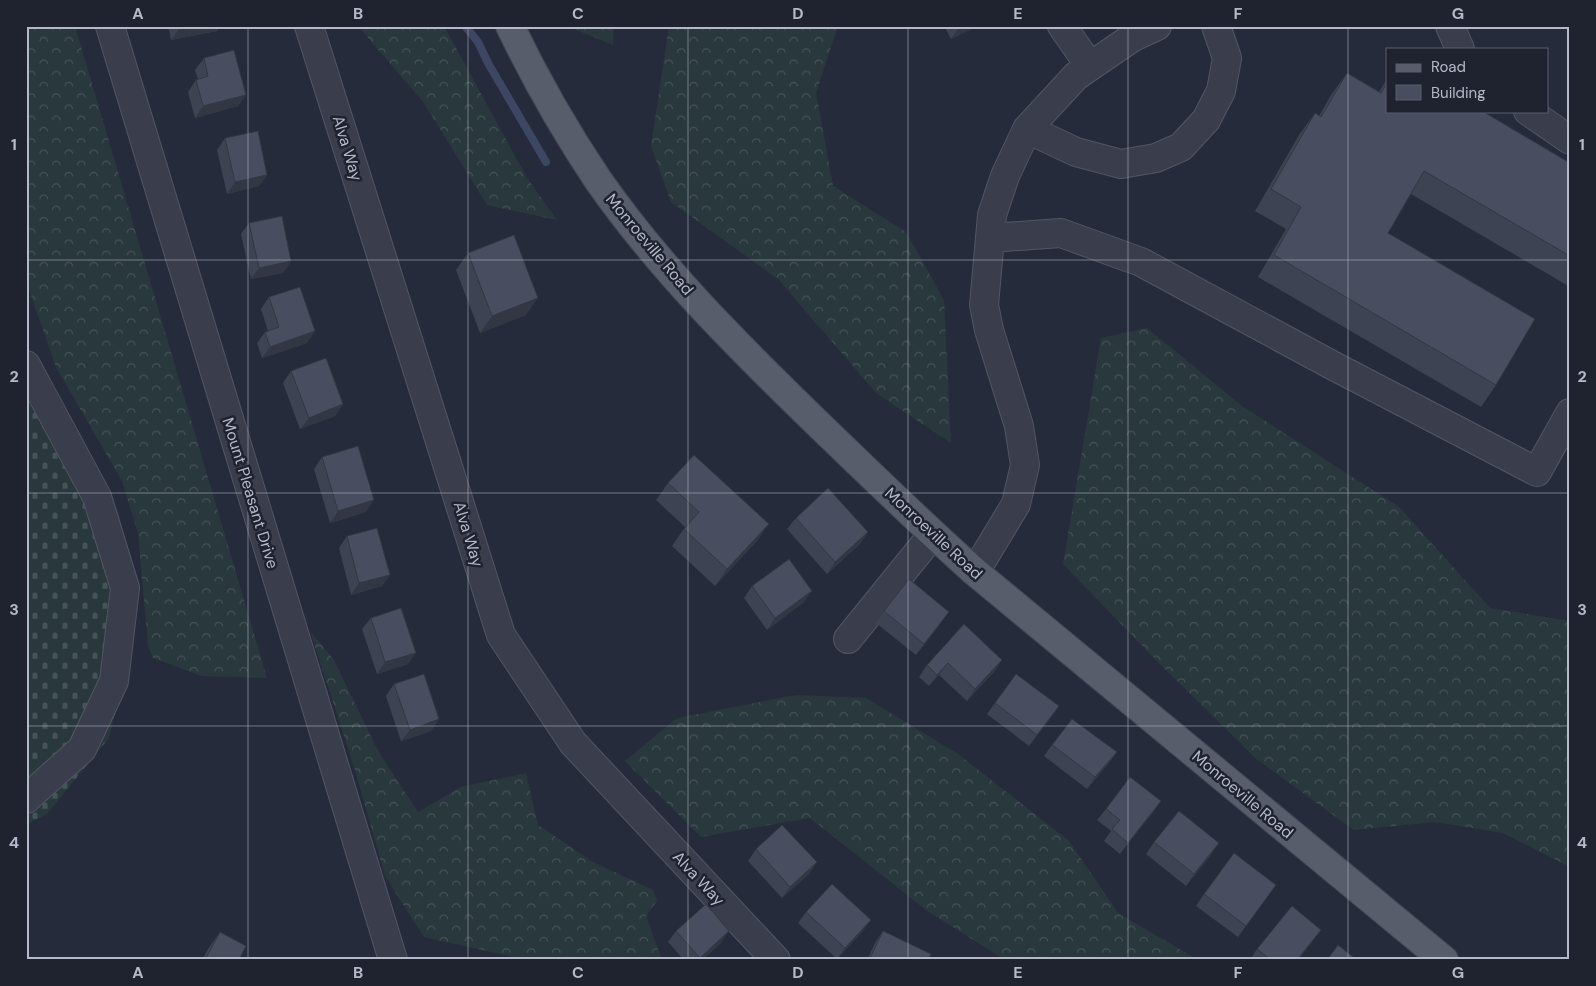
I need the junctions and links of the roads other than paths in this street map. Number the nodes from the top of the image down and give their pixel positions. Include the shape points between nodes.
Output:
1 (110, 26) edge
2 (309, 26) edge
3 (510, 26) edge
4 (1062, 26) edge
5 (1157, 26) edge
6 (1216, 26) edge
7 (1450, 26) edge
8 (1460, 48) edge
9 (1090, 66) junction
10 (1529, 112) edge
11 (1027, 129) junction
12 (1570, 140) edge
13 (990, 238) junction
14 (26, 365) edge
15 (1570, 413) edge
16 (933, 534) junction
17 (974, 572) junction
18 (848, 639) dead end
19 (26, 799) edge
20 (393, 960) edge
21 (776, 960) edge
22 (1444, 960) edge

1 - 20 street, Mount Pleasant Drive
2 - 21 street, Alva Way via 501,635 574,743
3 - 16 main road, Monroeville Road via 567,132 599,181 658,258 746,354
4 - 9 street
5 - 9 street via 1133,37
6 - 11 street via 1227,58 1221,91 1206,120 1181,147 1156,158 1121,164 1076,152
7 - 8 street
9 - 11 street via 1076,76
10 - 12 street
11 - 13 street via 1005,176 992,215
13 - 15 street via 1061,233 1141,262 1537,472
13 - 17 street via 984,305 1019,426 1024,465 1016,504
14 - 19 street via 97,497 125,588 114,681 82,749
16 - 17 main road, Monroeville Road
16 - 18 street
17 - 22 main road, Monroeville Road

